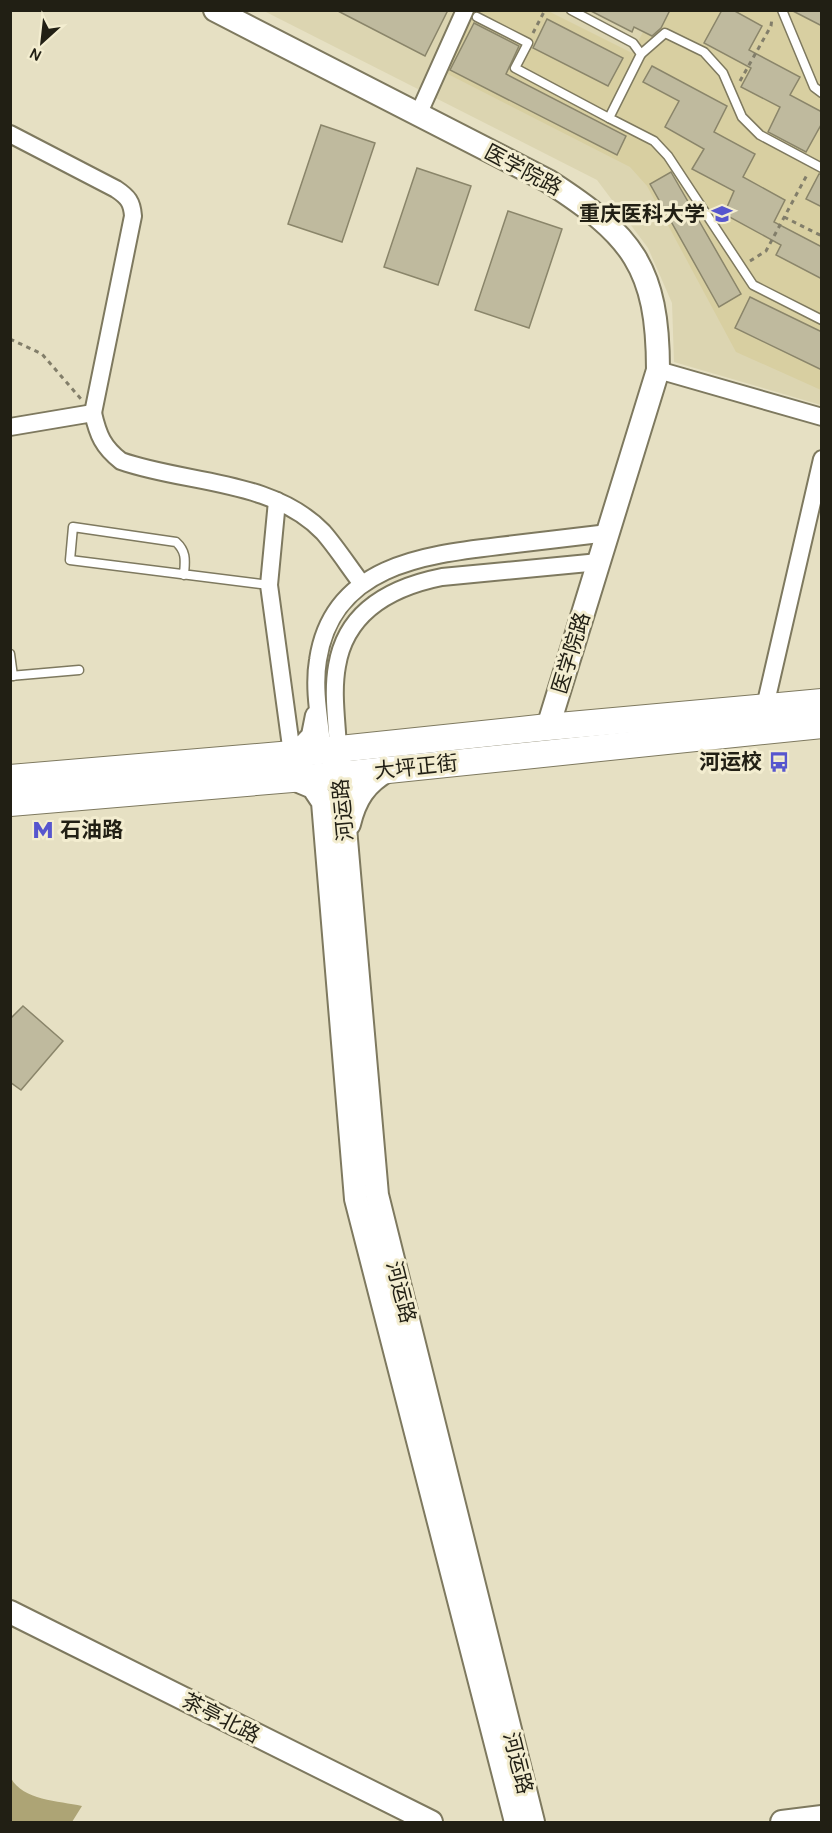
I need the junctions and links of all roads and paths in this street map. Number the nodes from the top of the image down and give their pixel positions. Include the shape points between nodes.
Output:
1 (215, 10) edge
2 (544, 10) edge
3 (571, 10) edge
4 (772, 10) edge
5 (782, 10) edge
6 (471, 14) edge
7 (528, 43) junction
8 (641, 54) junction
9 (733, 93) junction
10 (822, 93) edge
11 (418, 115) junction
12 (609, 118) junction
13 (10, 134) edge
14 (813, 164) junction
15 (822, 168) edge
16 (784, 217) junction
17 (822, 236) edge
18 (741, 267) junction
19 (822, 320) edge
20 (10, 339) edge
21 (658, 370) junction
22 (93, 413) junction
23 (822, 417) edge
24 (10, 427) edge
25 (822, 459) edge
26 (277, 501) junction
27 (608, 533) junction
28 (599, 562) junction
29 (184, 574) junction
30 (362, 584) junction
31 (269, 585) junction
32 (10, 654) edge
33 (79, 670) dead end
34 (12, 676) edge
35 (316, 680) junction
36 (822, 702) edge
37 (765, 705) junction
38 (822, 725) edge
39 (548, 727) junction
40 (759, 731) junction
41 (330, 750) junction
42 (293, 767) junction
43 (388, 770) junction
44 (340, 775) junction
45 (10, 778) edge
46 (10, 803) edge
47 (346, 840) junction
48 (10, 1612) edge
49 (822, 1817) edge
50 (432, 1822) edge
51 (516, 1822) edge
52 (533, 1822) edge
53 (782, 1822) edge

1 - 11 main road, 医学院路
2 - 7 path
3 - 8 lane via 633,43
4 - 9 path via 771,26
5 - 10 lane via 814,87
6 - 7 lane
6 - 11 street
7 - 12 lane via 515,68
8 - 9 lane via 665,33 704,52 723,73
8 - 12 lane
9 - 14 lane via 742,117 760,135
11 - 21 main road, 医学院路 via 548,181 612,228 636,256 650,289 658,326
12 - 18 lane via 654,141 668,156
13 - 22 street via 116,189 132,204 133,216
14 - 15 lane
14 - 16 path
16 - 17 path
16 - 18 path via 766,251
18 - 19 lane via 753,285
20 - 22 path via 42,354
21 - 23 street
21 - 27 main road, 医学院路
22 - 24 street
22 - 26 street via 106,450 121,461
25 - 37 street
26 - 30 street via 323,532
26 - 31 street
27 - 28 main road, 医学院路
27 - 30 street via 438,553 383,570
28 - 39 main road, 医学院路
28 - 41 street via 442,577 417,582 380,598 352,627 337,664
29 - 29 lane via 186,556 176,542 74,527 70,560
29 - 31 lane
30 - 35 street via 334,616 318,658
31 - 42 street
32 - 34 lane
33 - 34 lane
35 - 41 street
35 - 42 street via 313,727
36 - 37 main road, 大坪正街
37 - 39 main road, 大坪正街
37 - 40 street
38 - 40 main road, 大坪正街
39 - 41 main road, 大坪正街
40 - 43 main road, 大坪正街
41 - 42 main road, 大坪正街
41 - 44 main road, 河运路
42 - 44 main road, 大坪正街
42 - 45 main road, 大坪正街
42 - 46 main road, 大坪正街
42 - 51 main road, 河运路 via 323,802 356,1199
43 - 44 main road, 大坪正街
43 - 47 main road via 374,778 359,795
44 - 47 main road, 河运路
47 - 52 main road, 河运路 via 377,1196
48 - 50 main road, 茶亭北路
49 - 53 main road

